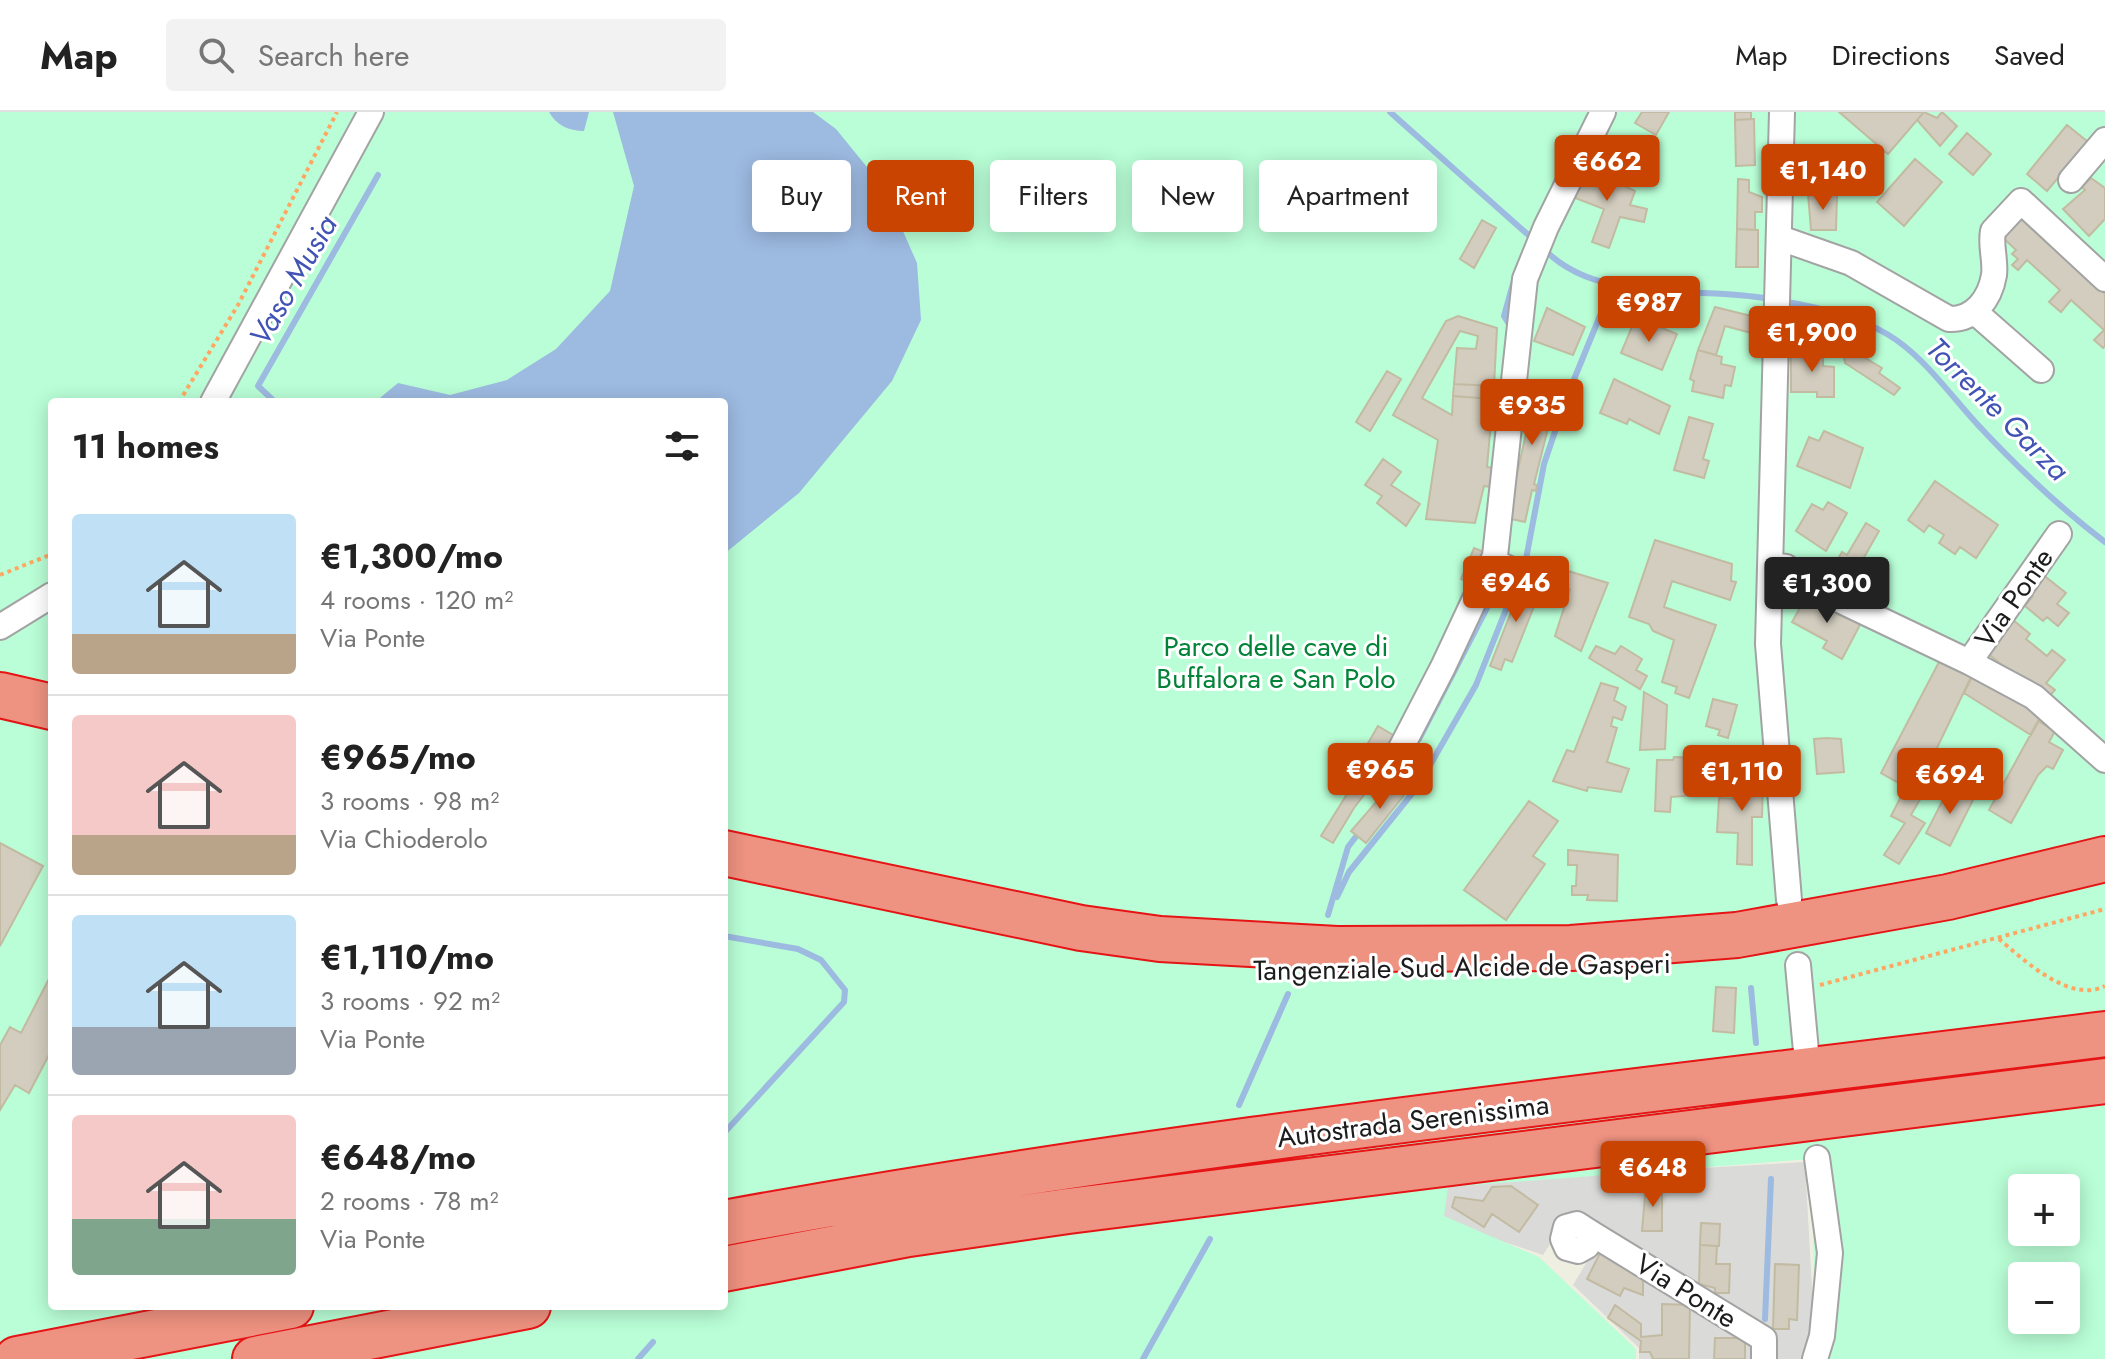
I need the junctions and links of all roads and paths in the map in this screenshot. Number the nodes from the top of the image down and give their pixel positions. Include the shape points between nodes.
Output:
1 (337, 112) edge
2 (371, 112) edge
3 (1603, 112) edge
4 (1782, 112) edge
5 (2105, 140) edge
6 (2071, 180) dead end
7 (1780, 238) junction
8 (2105, 279) edge
9 (1975, 312) junction
10 (2041, 370) dead end
11 (181, 398) edge
12 (215, 398) edge
13 (2059, 534) dead end
14 (48, 556) edge
15 (1495, 556) junction
16 (1771, 565) junction
17 (1536, 574) dead end
18 (0, 575) edge
19 (48, 597) edge
20 (0, 627) edge
21 (1969, 662) junction
22 (0, 695) edge
23 (48, 706) edge
24 (0, 718) edge
25 (48, 728) edge
26 (2105, 760) edge
27 (1384, 781) dead end
28 (728, 854) edge
29 (2105, 859) edge
30 (728, 880) edge
31 (2105, 886) edge
32 (1789, 900) dead end
33 (2105, 909) edge
34 (1999, 939) junction
35 (1800, 977) joint
36 (2105, 986) edge
37 (2105, 1034) edge
38 (1806, 1051) dead end
39 (2105, 1081) edge
40 (1817, 1158) dead end
41 (728, 1222) edge
42 (1591, 1233) dead end
43 (728, 1268) edge
44 (270, 1310) edge
45 (507, 1310) edge
46 (17, 1359) edge
47 (255, 1359) edge
48 (1764, 1359) edge
49 (1815, 1359) edge

1 - 11 path via 238,305
2 - 12 street
3 - 15 street via 1525,279
4 - 7 street
5 - 6 street
7 - 9 street via 1851,263 1949,319
7 - 16 street
8 - 9 street via 2021,201 1993,231 1994,275
9 - 10 street
13 - 21 street, Via Ponte
14 - 18 path
15 - 17 lane
15 - 27 street
16 - 21 street, Via Ponte via 1786,567 1814,588
16 - 32 street via 1768,644
19 - 20 street
21 - 26 street, Via Ponte via 2034,697
22 - 23 highway
24 - 25 highway
28 - 29 highway, Tangenziale Sud Alcide de Gasperi via 1081,928 1160,939 1337,949 1571,948 1737,935 1948,897
30 - 31 highway, Tangenziale Sud Alcide de Gasperi via 1083,953 1162,964 1339,973 1574,972 1728,960 1956,922
33 - 34 path
34 - 35 path
34 - 36 path via 2061,984 2095,991
35 - 38 street
37 - 41 highway, Autostrada Serenissima via 1194,1149
39 - 43 highway, Autostrada Serenissima via 1082,1209
40 - 49 street via 1830,1253
42 - 48 street, Via Ponte via 1764,1339
44 - 46 highway
45 - 47 highway

